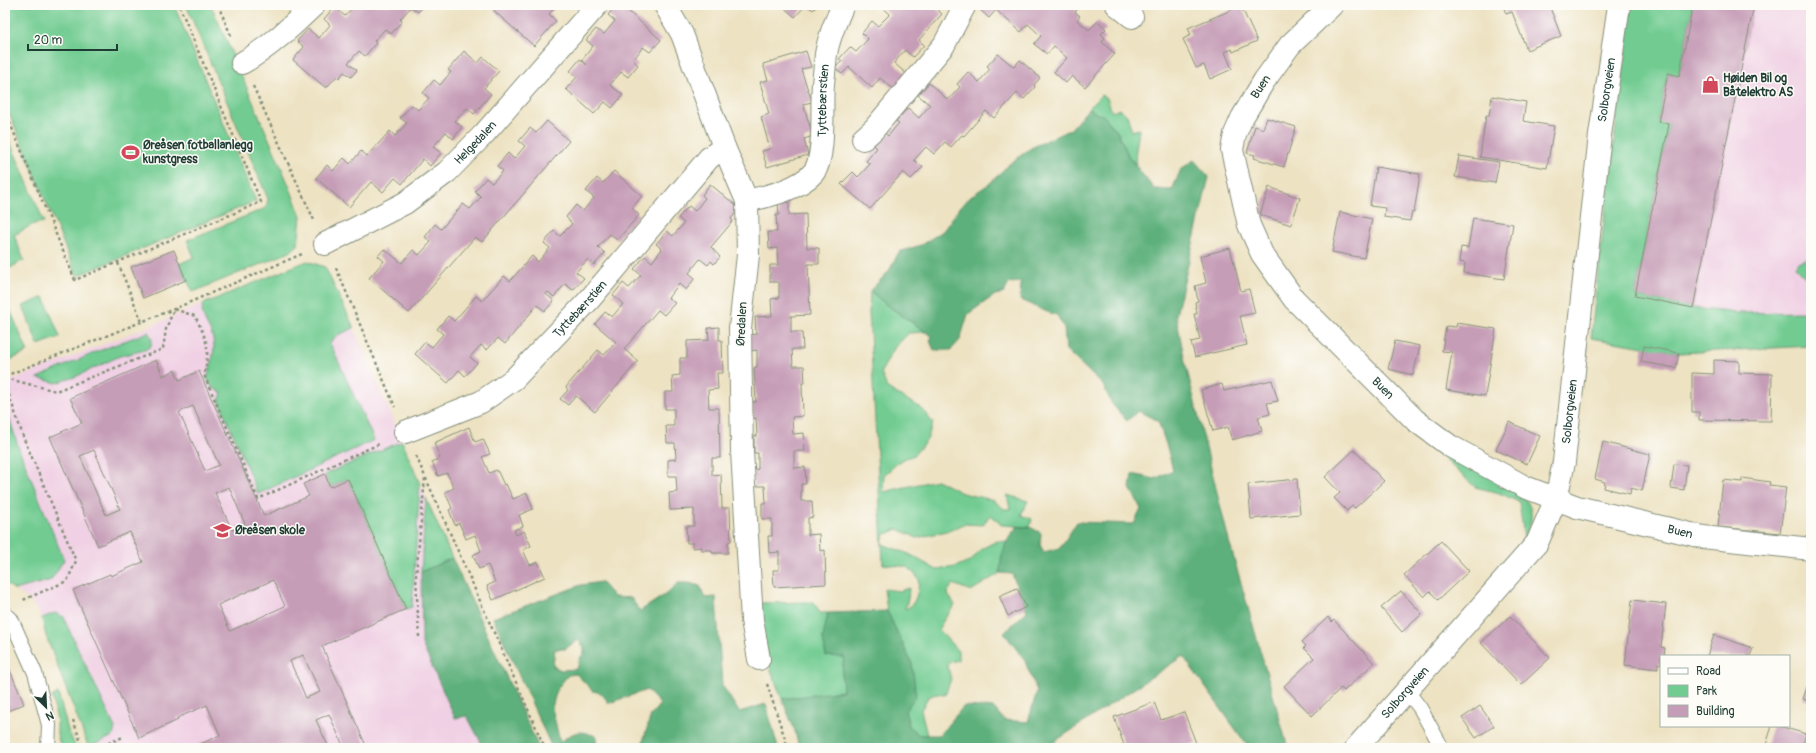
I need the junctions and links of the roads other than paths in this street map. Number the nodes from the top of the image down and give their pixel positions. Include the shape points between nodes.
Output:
1 (314, 5) edge
2 (597, 5) edge
3 (665, 5) edge
4 (843, 5) edge
5 (966, 5) edge
6 (1332, 5) edge
7 (1619, 5) edge
8 (242, 62) dead end
9 (863, 139) dead end
10 (724, 147) junction
11 (747, 201) junction
12 (325, 244) road end
13 (405, 432) road end
14 (1556, 499) junction
15 (1811, 549) edge
16 (5, 614) edge
17 (759, 659) road end
18 (1407, 691) junction
19 (48, 748) edge
20 (1356, 748) edge
21 (1442, 748) edge

1 - 8 street via 256,55
2 - 12 street, Helgedalen via 484,134 447,172 405,202
3 - 10 street, Øredalen via 682,34
4 - 11 street, Tyttebærstien via 826,52 821,143 814,172 774,195
5 - 9 street via 944,45
6 - 14 street, Buen via 1290,45 1264,81 1235,134 1232,150 1236,168 1249,225 1262,254 1294,299 1415,420 1450,446 1482,465 1525,487
7 - 14 street, Solborgveien via 1600,135 1564,462
10 - 11 street, Øredalen
10 - 13 street, Tyttebærstien via 709,158 589,300 514,379 481,402
11 - 17 street, Øredalen via 748,255 740,328 742,451 752,620
14 - 15 street, Buen via 1577,507 1703,537
14 - 18 street, Solborgveien via 1537,543
16 - 19 lane via 11,619 35,673 49,725
18 - 20 street, Solborgveien
18 - 21 lane via 1420,708

